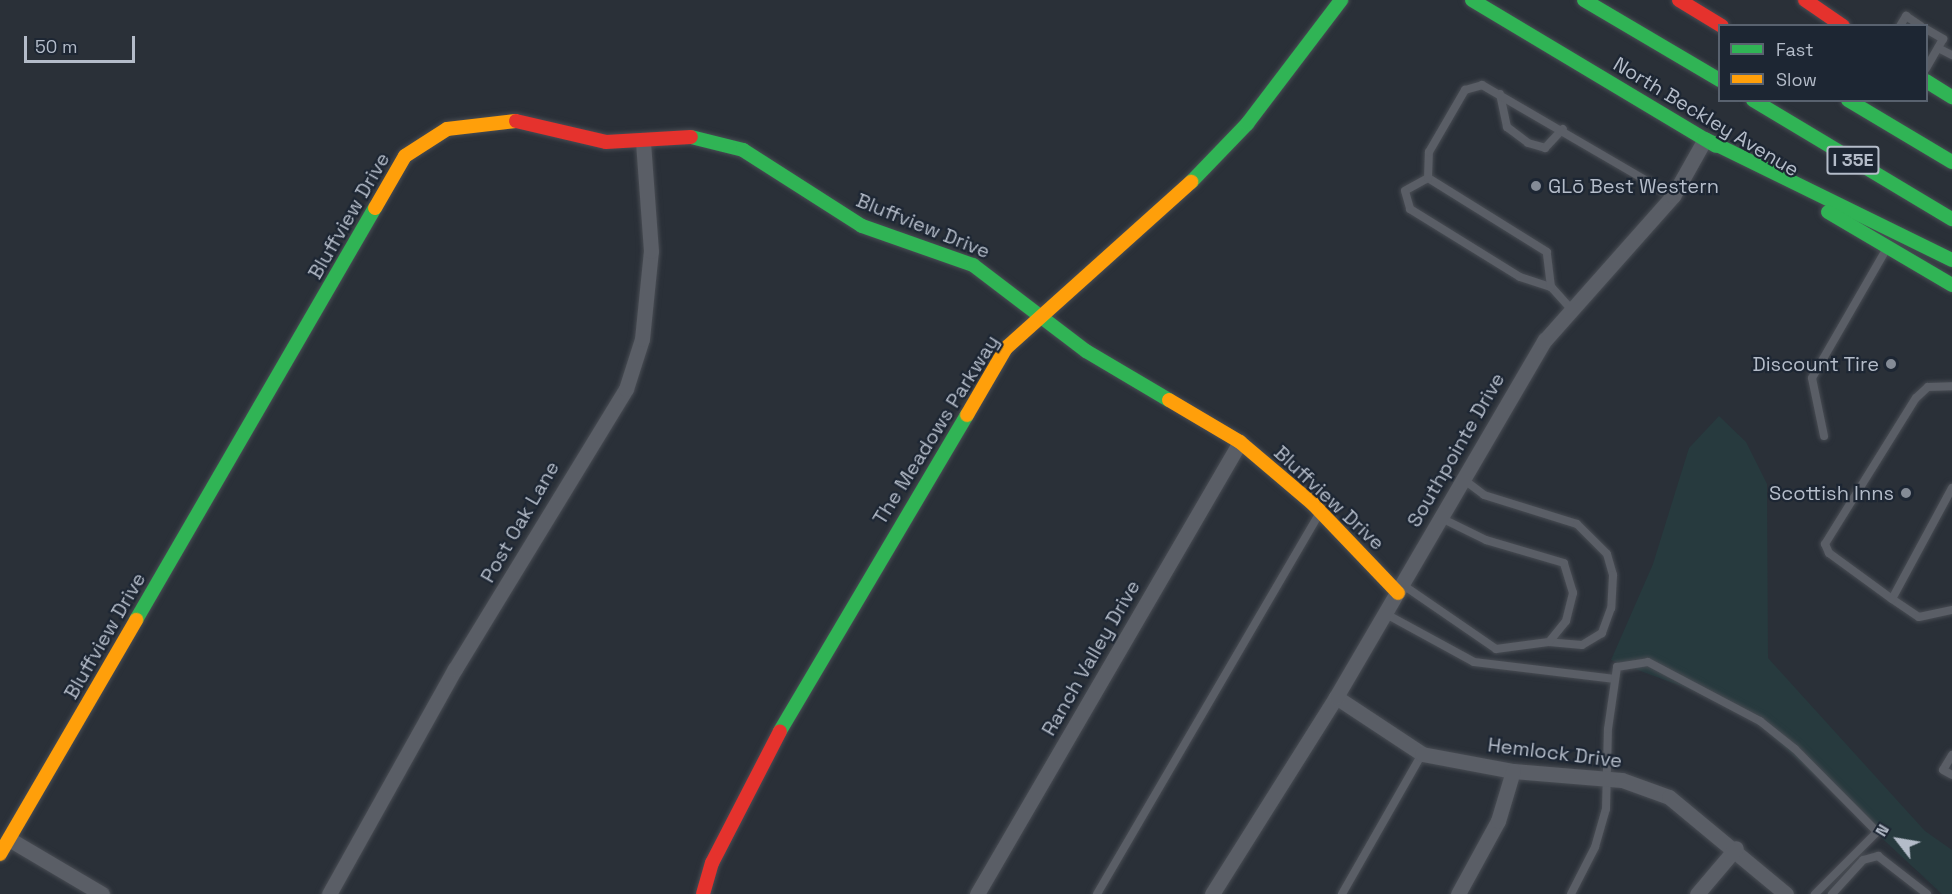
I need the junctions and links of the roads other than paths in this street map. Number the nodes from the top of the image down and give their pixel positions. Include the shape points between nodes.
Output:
1 (1341, 0) edge
2 (1472, 0) edge
3 (1584, 0) edge
4 (1679, 0) edge
5 (1804, 0) edge
6 (1719, 24) edge
7 (1840, 24) edge
8 (1900, 24) edge
9 (1918, 24) edge
10 (1928, 30) edge
11 (1938, 48) junction
12 (1952, 56) edge
13 (1928, 65) edge
14 (1718, 80) edge
15 (1928, 82) edge
16 (1500, 94) junction
17 (1952, 97) edge
18 (1756, 102) edge
19 (1851, 102) edge
20 (1563, 129) junction
21 (1705, 139) junction
22 (643, 143) junction
23 (1952, 162) edge
24 (1428, 178) junction
25 (1673, 196) junction
26 (1952, 219) edge
27 (1888, 247) junction
28 (1952, 260) edge
29 (1952, 285) edge
30 (1551, 287) junction
31 (1572, 310) junction
32 (1038, 315) junction
33 (1952, 386) edge
34 (1824, 436) dead end
35 (1240, 442) junction
36 (1463, 479) junction
37 (1952, 488) edge
38 (1321, 512) junction
39 (1441, 518) junction
40 (1401, 589) junction
41 (1892, 599) junction
42 (1952, 610) edge
43 (1386, 614) junction
44 (1549, 642) junction
45 (1615, 679) junction
46 (1336, 697) junction
47 (1422, 754) junction
48 (1952, 755) edge
49 (1513, 771) junction
50 (1952, 775) edge
51 (1609, 779) junction
52 (9, 839) junction
53 (1736, 848) junction
54 (0, 854) edge
55 (102, 894) edge
56 (328, 894) edge
57 (703, 894) edge
58 (977, 894) edge
59 (1097, 894) edge
60 (1212, 894) edge
61 (1342, 894) edge
62 (1458, 894) edge
63 (1571, 894) edge
64 (1697, 894) edge
65 (1786, 894) edge
66 (1815, 894) edge
67 (1833, 894) edge
68 (1927, 894) edge

1 - 32 main road, The Meadows Parkway via 1247,124 1175,198
2 - 21 main road, North Beckley Avenue
3 - 14 main road
4 - 6 main road
5 - 7 main road
8 - 9 lane via 1906,16
10 - 11 lane via 1943,39
11 - 12 lane
11 - 13 lane
15 - 17 main road
16 - 20 lane
16 - 20 lane via 1507,127 1528,143 1545,148
16 - 24 lane via 1482,85 1465,90 1429,152
18 - 26 main road, I 35E
19 - 23 main road, I 35E
20 - 25 lane
21 - 25 street, Southpointe Drive
21 - 27 main road, North Beckley Avenue
21 - 28 main road
22 - 32 main road, Bluffview Drive via 689,136 743,150 792,186 862,226 983,270
22 - 52 main road, Bluffview Drive via 606,142 513,120 447,129 405,156
22 - 56 street, Post Oak Lane via 651,251 642,339 626,388 454,669
24 - 30 lane via 1547,252
24 - 30 lane via 1405,191 1410,209 1521,277
25 - 31 street, Southpointe Drive
27 - 29 main road, North Beckley Avenue
27 - 34 lane via 1812,378
30 - 31 lane
31 - 36 street, Southpointe Drive via 1545,340
32 - 35 main road, Bluffview Drive via 1086,351
32 - 57 main road, The Meadows Parkway via 1000,358 777,734 712,863
33 - 41 lane via 1928,387 1916,398 1824,544 1828,553
35 - 38 main road, Bluffview Drive
35 - 58 street, Ranch Valley Drive
36 - 39 street, Southpointe Drive
36 - 44 lane via 1484,495 1577,524 1607,554 1612,586 1602,633 1582,645
37 - 41 lane
38 - 40 main road, Bluffview Drive
38 - 59 lane
39 - 40 street, Southpointe Drive
39 - 44 lane via 1486,540 1564,563 1573,593 1566,621
40 - 43 street, Southpointe Drive
40 - 44 lane via 1496,649
41 - 42 lane via 1918,617
43 - 45 lane via 1474,662
43 - 46 street, Southpointe Drive
45 - 51 lane
45 - 66 lane via 1617,667 1648,662 1706,690 1786,742 1858,809 1877,832
46 - 47 street, Hemlock Drive
46 - 60 street, Southpointe Drive
47 - 49 street, Hemlock Drive
47 - 61 lane
48 - 50 lane via 1943,770
49 - 51 street, Hemlock Drive
49 - 62 street via 1498,820
51 - 53 street, Hemlock Drive via 1669,797
51 - 63 lane via 1595,847
52 - 54 main road, Bluffview Drive
52 - 55 street
53 - 64 street
53 - 65 street, Hemlock Drive
67 - 68 lane via 1863,860 1878,856

